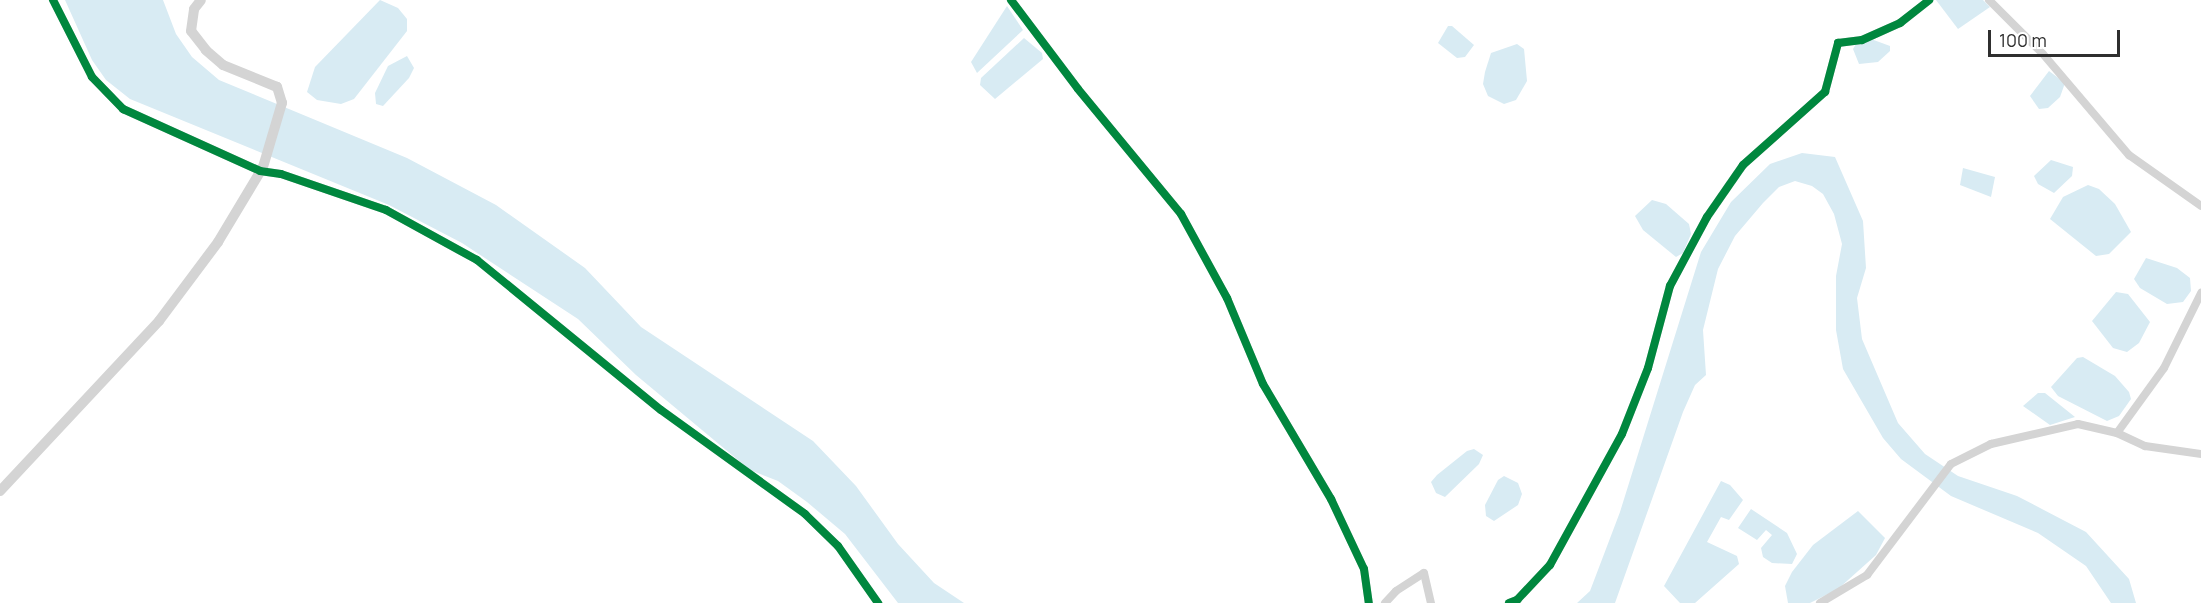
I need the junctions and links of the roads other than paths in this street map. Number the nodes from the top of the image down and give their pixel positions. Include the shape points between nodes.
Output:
1 (53, 0) edge
2 (201, 0) edge
3 (1011, 0) edge
4 (1929, 0) edge
5 (1989, 0) edge
6 (262, 169) junction
7 (2201, 206) edge
8 (2201, 292) edge
9 (2117, 433) junction
10 (2201, 454) edge
11 (0, 491) edge
12 (878, 603) edge
13 (1369, 603) edge
14 (1384, 603) edge
15 (1431, 603) edge
16 (1509, 603) edge
17 (1820, 603) edge

1 - 6 street via 92,78 123,109
2 - 6 street via 194,9 191,31 206,50 224,65 277,87 282,103
3 - 13 street via 1085,98 1181,214 1227,298 1263,384 1331,500 1364,569
4 - 16 street via 1900,23 1862,40 1838,43 1825,92 1743,165 1702,225 1670,286 1648,368 1622,434 1550,565 1517,600
5 - 7 street via 2043,54 2129,155
6 - 11 street via 218,242 159,321
6 - 12 street via 387,210 477,260 661,410 805,514 838,546
8 - 9 street via 2164,368
9 - 10 street via 2145,446
9 - 17 street via 2078,424 1991,444 1951,464 1867,575
14 - 15 street via 1424,573

